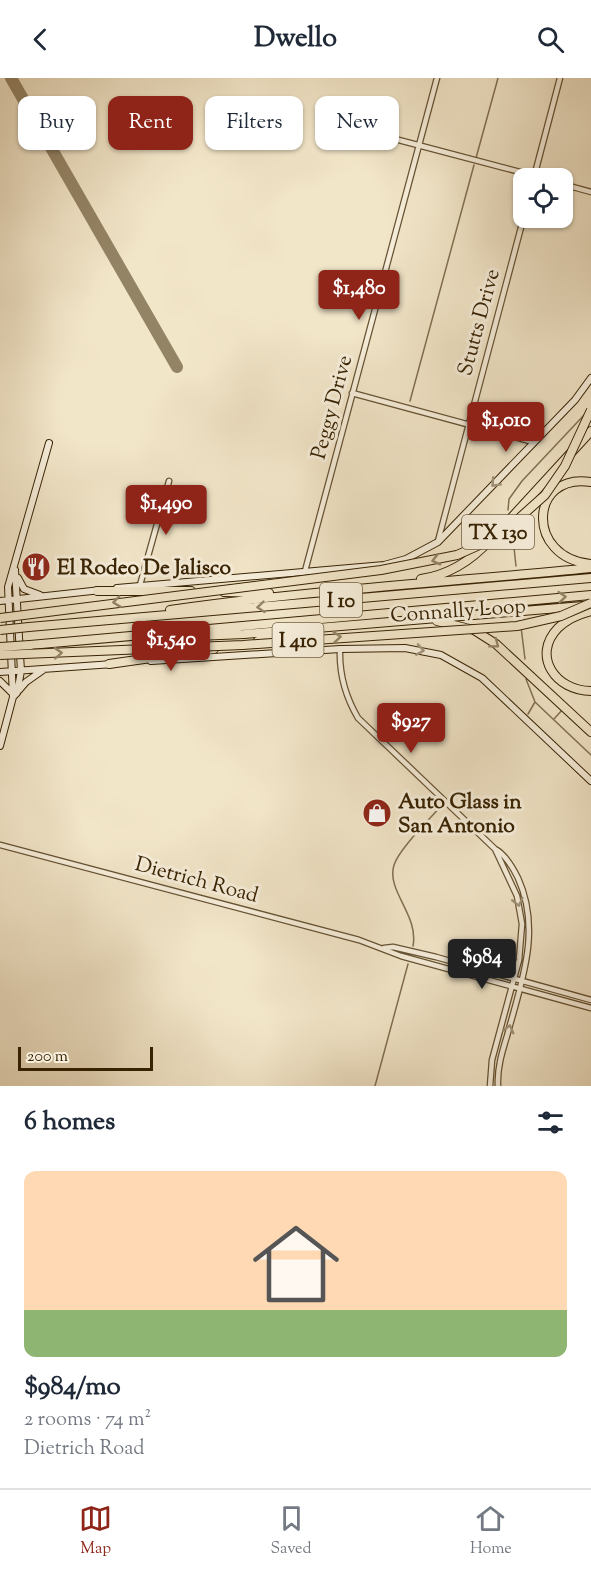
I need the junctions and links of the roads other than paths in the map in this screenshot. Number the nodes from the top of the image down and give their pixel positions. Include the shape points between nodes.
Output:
1 (437, 78) edge
2 (560, 78) edge
3 (399, 140) edge
4 (418, 145) junction
5 (536, 168) edge
6 (513, 171) edge
7 (573, 187) edge
8 (591, 192) edge
9 (521, 228) edge
10 (591, 378) edge
11 (352, 393) junction
12 (591, 410) edge
13 (468, 424) junction
14 (591, 431) edge
15 (533, 442) junction
16 (49, 443) dead end
17 (169, 481) dead end
18 (591, 482) edge
19 (438, 542) junction
20 (591, 566) edge
21 (305, 571) junction
22 (16, 572) junction
23 (591, 578) edge
24 (140, 585) junction
25 (9, 586) junction
26 (376, 587) junction
27 (97, 591) junction
28 (306, 592) junction
29 (0, 594) edge
30 (591, 595) edge
31 (43, 596) junction
32 (16, 600) junction
33 (0, 601) edge
34 (8, 601) junction
35 (591, 604) edge
36 (591, 611) edge
37 (0, 618) edge
38 (420, 620) junction
39 (91, 621) junction
40 (324, 628) junction
41 (0, 630) edge
42 (85, 640) junction
43 (0, 647) edge
44 (340, 649) junction
45 (0, 656) edge
46 (109, 664) junction
47 (44, 669) junction
48 (13, 671) junction
49 (21, 671) junction
50 (0, 672) edge
51 (0, 681) edge
52 (591, 691) edge
53 (14, 694) junction
54 (591, 732) edge
55 (0, 746) edge
56 (591, 781) edge
57 (0, 844) edge
58 (495, 849) junction
59 (384, 948) junction
60 (513, 978) junction
61 (521, 980) junction
62 (511, 986) junction
63 (519, 989) junction
64 (591, 1000) edge
65 (591, 1008) edge
66 (490, 1086) edge
67 (498, 1086) edge

1 - 4 street, Peggy Drive
2 - 5 street
3 - 4 street
4 - 6 street
4 - 11 street, Peggy Drive
7 - 8 street
9 - 13 street, Stutts Drive
10 - 15 main road
11 - 13 street
11 - 21 street, Peggy Drive
12 -> 37 highway, bridge via 565,466 545,495 484,543 457,555 381,570
13 - 15 street
13 - 19 street, Stutts Drive
14 - 26 highway, TX 130 via 484,547 463,564 433,578
15 -> 19 main road
16 - 22 main road
17 - 24 street
18 - 20 highway via 569,483 556,490 548,499 542,521 544,532 557,550
19 - 21 main road via 406,559 384,565
20 - 26 highway
21 - 24 main road
22 - 25 main road
22 - 31 main road via 24,589
22 - 32 main road
23 -> 39 highway, I 10
24 - 27 main road
25 - 29 main road
25 - 34 main road
26 - 28 highway, TX 130
27 - 28 highway
27 - 31 main road
28 - 39 highway, TX 130
42 -> 30 highway, I 10
31 - 32 main road
32 - 34 main road
32 - 49 main road
33 - 34 main road
34 - 48 main road
35 - 38 highway
45 -> 35 highway, Connally Loop / I 410, bridge via 243,645 517,626
36 - 52 highway via 558,628 547,653 559,682
38 - 40 highway
38 -> 54 highway via 474,630 496,644
39 - 41 highway, I 10, bridge
40 - 42 highway
40 - 46 highway
42 - 43 highway, I 10, bridge
44 - 46 main road
44 -> 56 main road via 422,650 458,663 482,678
44 - 58 street via 342,679 358,718
46 - 47 main road
47 - 49 main road
47 - 53 main road
48 - 49 main road
48 - 50 main road
48 - 53 main road
49 - 53 main road
51 - 53 main road
53 - 55 main road
57 - 59 street, Dietrich Road
58 -> 60 street via 520,908 522,938
58 - 61 street via 514,870 530,917
59 - 60 street, Dietrich Road via 436,957
59 - 62 street, Dietrich Road
60 - 61 street, Dietrich Road
60 - 62 street
61 - 63 street
61 - 64 street, Dietrich Road
62 - 63 street, Dietrich Road
62 - 66 street via 492,1060
63 - 65 street, Dietrich Road
67 -> 63 street

